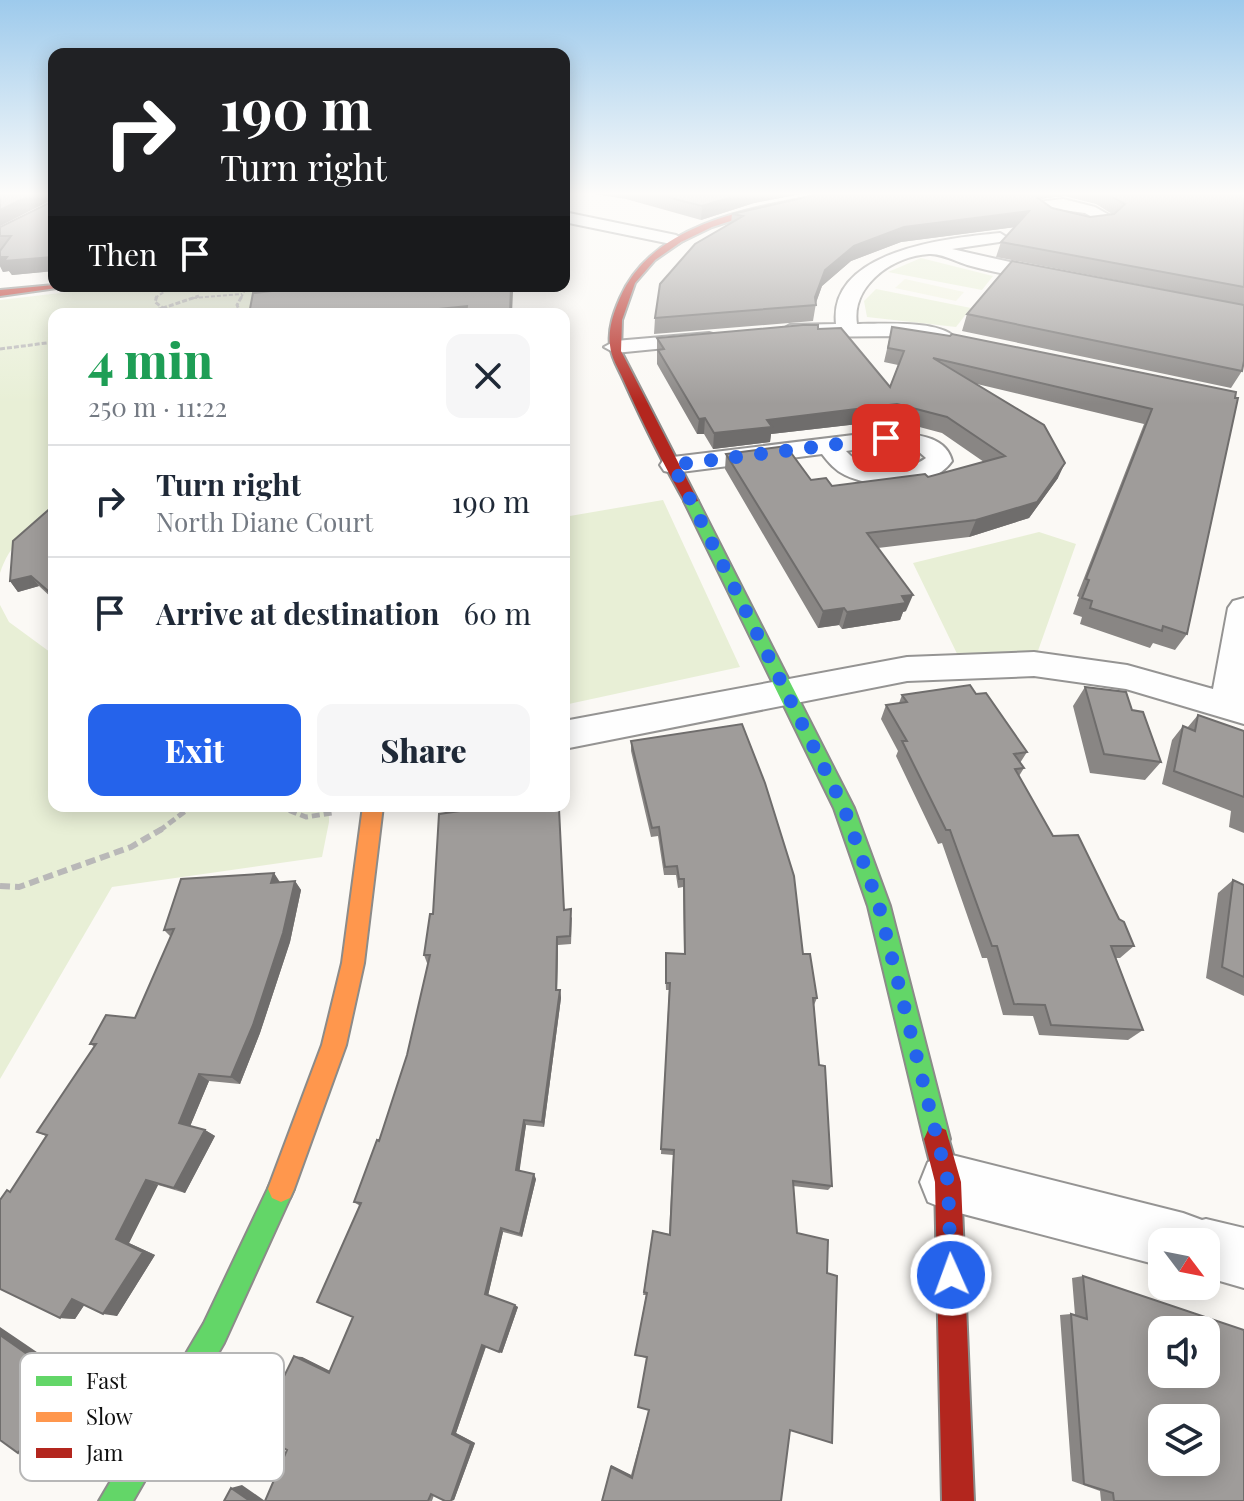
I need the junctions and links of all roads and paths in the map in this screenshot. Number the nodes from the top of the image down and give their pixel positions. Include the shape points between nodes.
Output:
1 (647, 264) edge
2 (886, 264) edge
3 (986, 264) edge
4 (1080, 282) edge
5 (48, 288) edge
6 (163, 292) edge
7 (0, 293) edge
8 (242, 294) joint
9 (163, 308) joint
10 (238, 308) edge
11 (847, 328) junction
12 (770, 333) edge
13 (724, 337) edge
14 (959, 339) edge
15 (48, 343) edge
16 (615, 347) junction
17 (0, 349) edge
18 (830, 447) dead end
19 (673, 465) junction
20 (1244, 608) edge
21 (789, 693) junction
22 (1236, 708) edge
23 (570, 734) edge
24 (184, 812) edge
25 (293, 812) edge
26 (336, 812) edge
27 (372, 812) edge
28 (0, 886) edge
29 (948, 1182) junction
30 (1148, 1233) edge
31 (1220, 1252) edge
32 (1244, 1258) edge
33 (202, 1353) edge
34 (127, 1481) edge
35 (115, 1501) edge
36 (958, 1501) edge

1 - 16 street via 623,293
2 - 11 street via 859,283 846,303
3 - 4 street
5 - 7 street
6 - 9 path via 155,297
8 - 9 path via 202,295
8 - 10 path
11 - 12 street
11 - 14 street
13 - 16 street
15 - 17 path
16 - 19 street
18 - 19 street
19 - 21 street
20 - 22 street
21 - 22 street via 907,669 1034,664 1127,677
21 - 23 street
21 - 29 street via 844,808 879,906
24 - 28 path via 131,847 19,887
25 - 26 path via 306,817
27 - 33 street via 353,963 334,1045 292,1166
29 - 30 street
29 - 36 street
31 - 32 street
34 - 35 street

